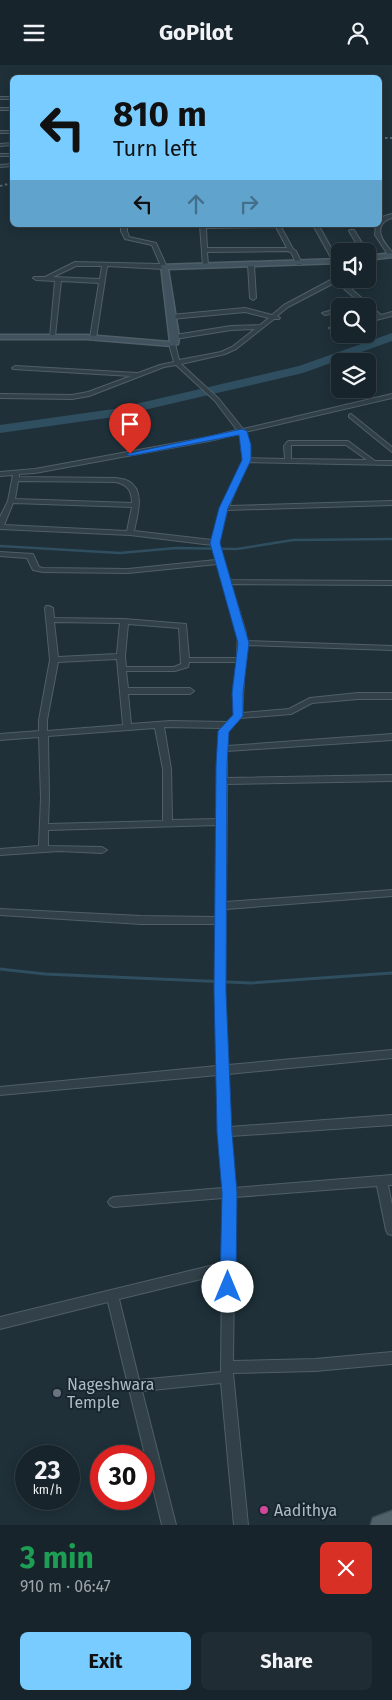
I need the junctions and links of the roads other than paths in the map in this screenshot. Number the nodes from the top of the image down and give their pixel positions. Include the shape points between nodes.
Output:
1 (392, 216) edge
2 (382, 217) edge
3 (124, 227) edge
4 (203, 227) edge
5 (279, 227) edge
6 (318, 227) edge
7 (379, 227) edge
8 (352, 231) dead end
9 (359, 243) edge
10 (331, 249) edge
11 (204, 250) junction
12 (290, 250) junction
13 (391, 255) edge
14 (376, 257) edge
15 (331, 262) edge
16 (75, 264) junction
17 (106, 264) junction
18 (299, 264) junction
19 (205, 265) junction
20 (251, 265) junction
21 (164, 266) junction
22 (36, 279) dead end
23 (45, 279) junction
24 (58, 279) junction
25 (72, 280) junction
26 (102, 281) junction
27 (331, 282) edge
28 (348, 288) edge
29 (253, 298) dead end
30 (357, 298) edge
31 (331, 312) edge
32 (324, 313) dead end
33 (376, 314) edge
34 (392, 314) edge
35 (171, 317) junction
36 (276, 317) junction
37 (380, 317) junction
38 (376, 318) edge
39 (261, 327) junction
40 (52, 336) junction
41 (0, 337) edge
42 (93, 338) junction
43 (173, 340) junction
44 (177, 363) junction
45 (15, 368) dead end
46 (138, 374) junction
47 (203, 387) joint
48 (0, 396) edge
49 (392, 396) edge
50 (351, 416) dead end
51 (242, 431) junction
52 (392, 450) edge
53 (246, 460) junction
54 (288, 461) junction
55 (373, 462) junction
56 (392, 463) edge
57 (0, 474) edge
58 (16, 476) junction
59 (10, 501) junction
60 (392, 503) edge
61 (135, 505) junction
62 (224, 508) junction
63 (0, 526) edge
64 (130, 533) junction
65 (215, 544) junction
66 (0, 554) edge
67 (219, 560) junction
68 (226, 582) junction
69 (392, 583) edge
70 (49, 608) dead end
71 (50, 620) junction
72 (124, 621) junction
73 (244, 643) junction
74 (392, 648) edge
75 (120, 656) junction
76 (54, 660) junction
77 (187, 660) junction
78 (242, 661) junction
79 (122, 669) junction
80 (124, 691) junction
81 (190, 691) dead end
82 (392, 696) edge
83 (238, 716) junction
84 (159, 725) junction
85 (227, 725) junction
86 (127, 728) junction
87 (44, 734) junction
88 (0, 737) edge
89 (392, 737) edge
90 (222, 749) junction
91 (392, 778) edge
92 (221, 781) junction
93 (221, 822) junction
94 (168, 824) junction
95 (44, 827) junction
96 (43, 849) junction
97 (102, 850) dead end
98 (0, 851) edge
99 (392, 893) edge
100 (220, 906) junction
101 (0, 912) edge
102 (220, 921) junction
103 (392, 1054) edge
104 (223, 1071) junction
105 (0, 1091) edge
106 (392, 1120) edge
107 (224, 1132) junction
108 (387, 1181) edge
109 (229, 1193) junction
110 (114, 1202) dead end
111 (392, 1230) edge
112 (228, 1267) junction
113 (112, 1295) junction
114 (0, 1323) edge
115 (392, 1358) edge
116 (228, 1372) junction
117 (135, 1386) junction
118 (392, 1520) edge
119 (169, 1525) edge
120 (241, 1525) edge
121 (380, 1525) edge

1 - 2 street
3 - 21 street via 127,238 154,244
4 - 11 street
5 - 12 street
6 - 10 street
7 - 13 street via 378,235
8 - 9 street
11 - 12 street
11 - 19 street
12 - 18 street
13 - 14 street
15 - 18 street
16 - 17 street
16 - 23 street
16 - 25 street
17 - 21 street
17 - 26 street
18 - 20 street
19 - 20 street
19 - 21 street
20 - 29 street
21 - 35 street
22 - 23 street
23 - 24 street
24 - 25 street
24 - 40 street
25 - 26 street
26 - 42 street
27 - 36 street via 286,306
28 - 30 street
31 - 32 street
33 - 37 street
34 - 37 street
35 - 36 street via 245,310
35 - 43 street
36 - 39 street
37 - 38 street
39 - 43 street via 231,328
39 - 44 street via 234,348
40 - 41 street
40 - 42 street
42 - 43 street
43 - 44 street
44 - 46 street
44 - 47 street
45 - 46 street
46 - 48 street via 72,397
47 - 51 street
49 - 51 street
50 - 52 street
51 - 53 street
51 - 58 street
53 - 54 street
53 - 62 street
54 - 55 street
54 - 55 street via 287,446 290,443 339,442 353,445
55 - 56 street
57 - 58 street
58 - 59 street
58 - 61 street via 125,481 133,486
59 - 61 street
59 - 63 street
60 - 62 street
61 - 64 street
62 - 65 street
63 - 64 street
64 - 65 street
65 - 67 street
66 - 67 street via 30,556 36,568 43,570 128,571
67 - 68 street
68 - 69 street
68 - 73 street
70 - 71 street
71 - 72 street
71 - 76 street
72 - 75 street
72 - 77 street via 184,626
73 - 74 street
73 - 78 street
75 - 76 street
75 - 79 street
76 - 87 street via 43,720
77 - 78 street
77 - 79 street via 185,665 176,669
78 - 83 street
79 - 80 street
80 - 81 street
80 - 86 street
82 - 83 street via 329,698 310,701 291,711
83 - 85 street
84 - 85 street
84 - 86 street
84 - 94 street via 167,769
85 - 90 street via 223,731
86 - 87 street
87 - 88 street
87 - 95 street
89 - 90 street
90 - 92 street
91 - 92 street
92 - 93 street
93 - 94 street
93 - 100 street
94 - 95 street
95 - 96 street
96 - 97 street
96 - 98 street
99 - 100 street
100 - 102 street
101 - 102 street via 142,921
102 - 104 street
103 - 104 street
104 - 105 street
104 - 107 street
106 - 107 street
107 - 109 street
108 - 109 street
108 - 111 street
109 - 110 street
109 - 112 street
112 - 113 street
112 - 116 street
113 - 114 street
113 - 117 street
115 - 116 street
116 - 117 street
116 - 120 street
117 - 119 street
118 - 121 main road

